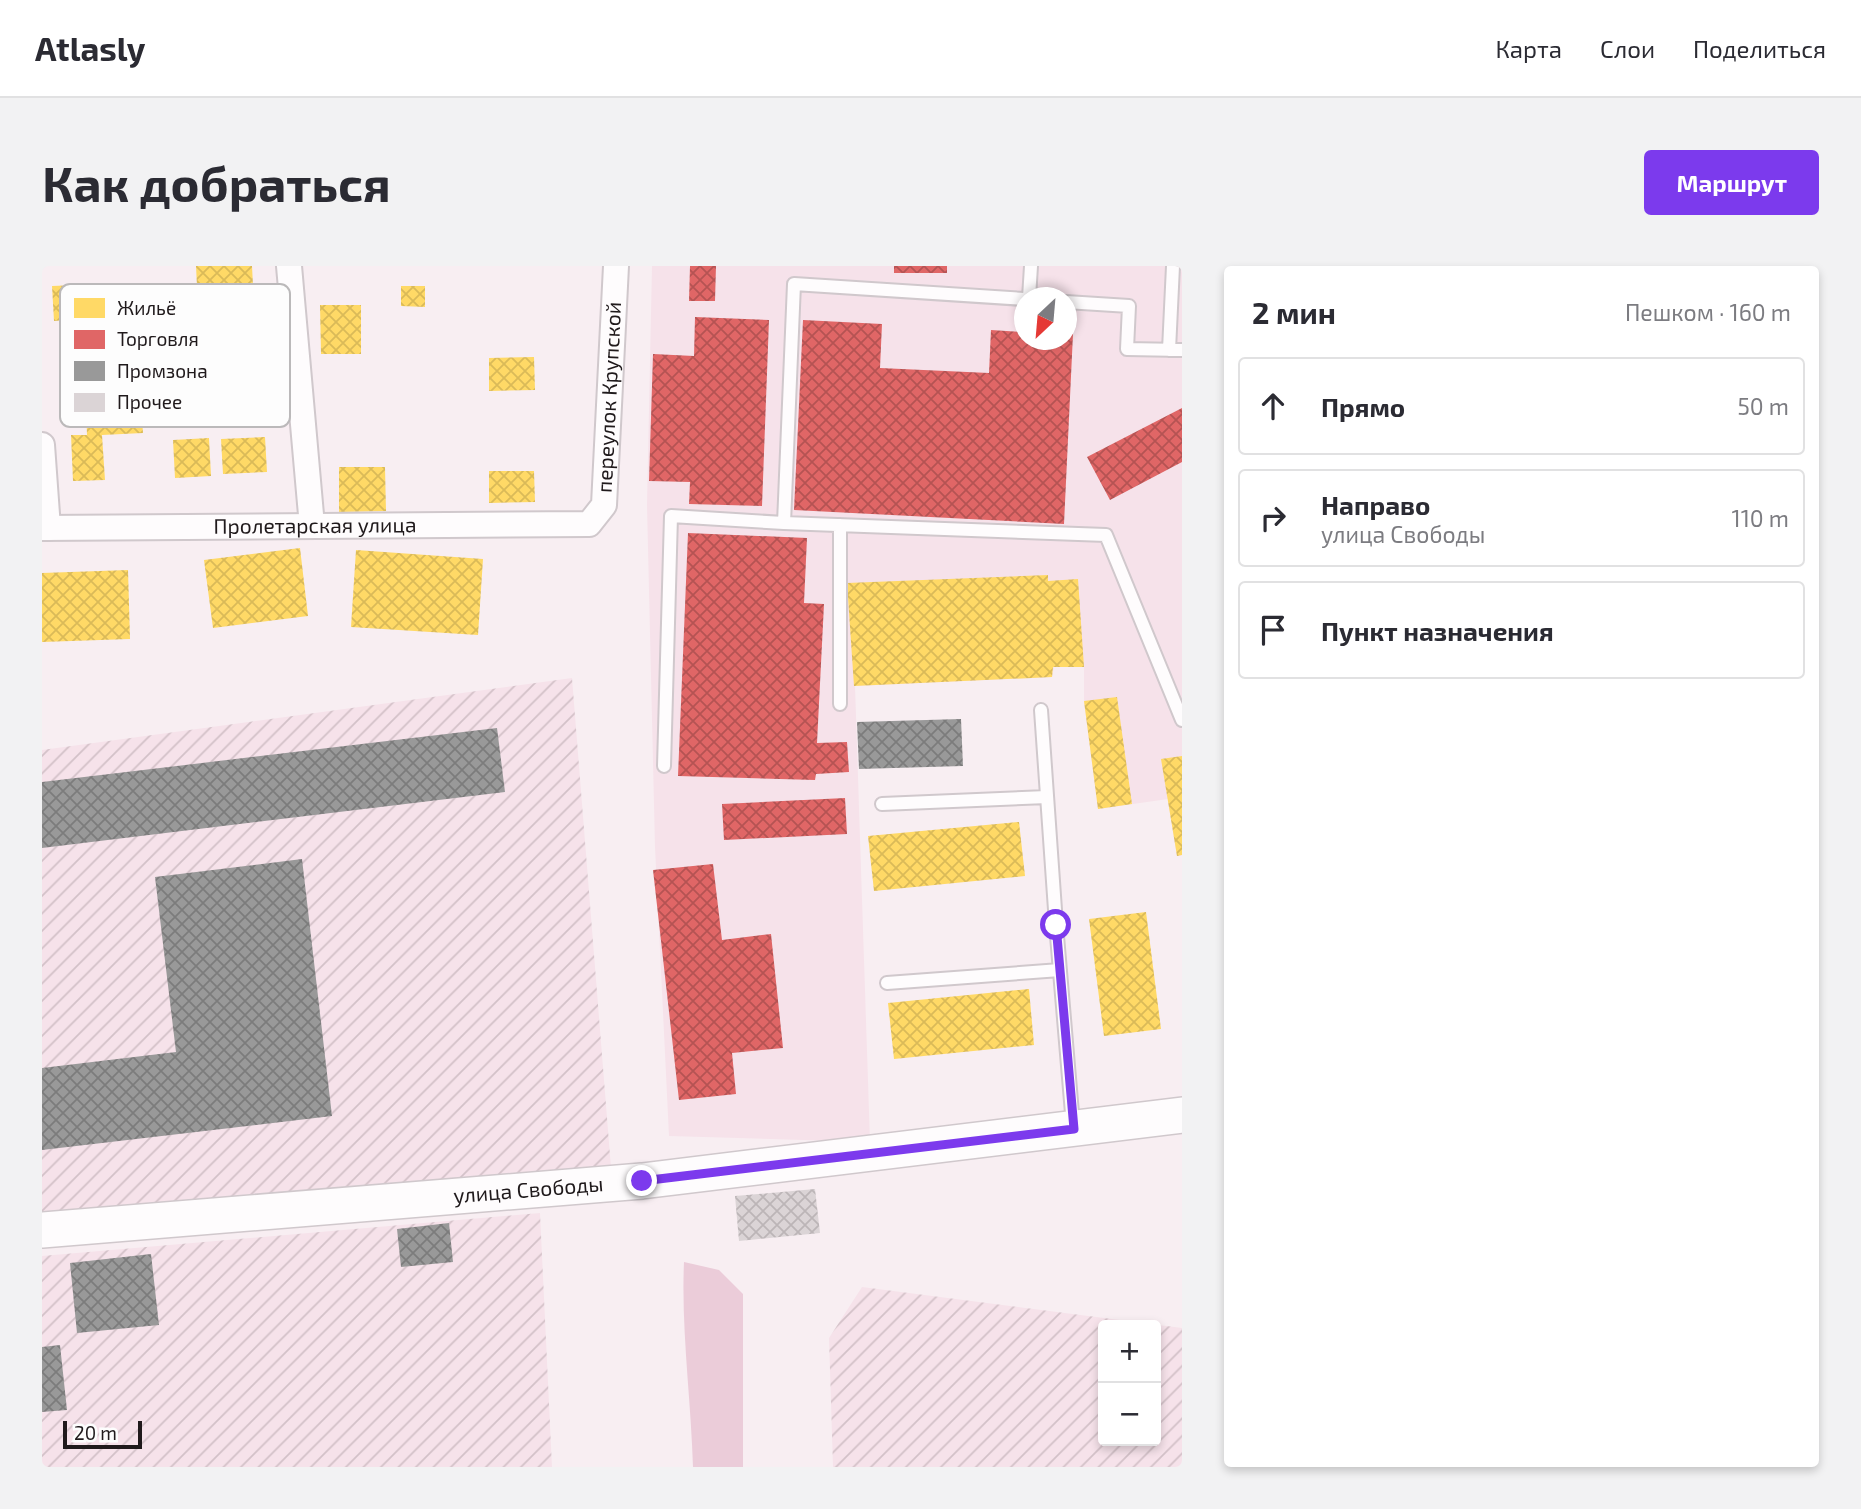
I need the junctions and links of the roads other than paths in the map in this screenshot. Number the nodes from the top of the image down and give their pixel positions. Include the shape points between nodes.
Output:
1 (289, 266) edge
2 (615, 266) edge
3 (1031, 266) edge
4 (1173, 266) edge
5 (1028, 287) edge
6 (1014, 297) edge
7 (1077, 303) edge
8 (1175, 350) edge
9 (42, 445) edge
10 (784, 523) junction
11 (589, 524) joint
12 (840, 525) junction
13 (312, 526) junction
14 (45, 528) edge
15 (840, 704) dead end
16 (1041, 710) dead end
17 (1182, 720) edge
18 (664, 766) dead end
19 (1047, 797) junction
20 (882, 804) dead end
21 (1060, 970) junction
22 (887, 983) dead end
23 (1182, 1115) edge
24 (1074, 1129) junction
25 (42, 1230) edge

1 - 13 street
2 - 11 street, переулок Крупской via 604,505
3 - 5 lane
4 - 8 lane
6 - 10 lane via 794,284
7 - 8 lane via 1129,306 1127,349
9 - 14 street
10 - 12 lane
10 - 18 lane via 671,516
11 - 13 street, Пролетарская улица
12 - 15 lane
12 - 17 lane via 1106,535
13 - 14 street, Пролетарская улица
16 - 19 lane
19 - 20 lane
19 - 21 lane
21 - 22 lane
21 - 24 lane
23 - 24 main road, улица Свободы
24 - 25 main road, улица Свободы via 642,1181

